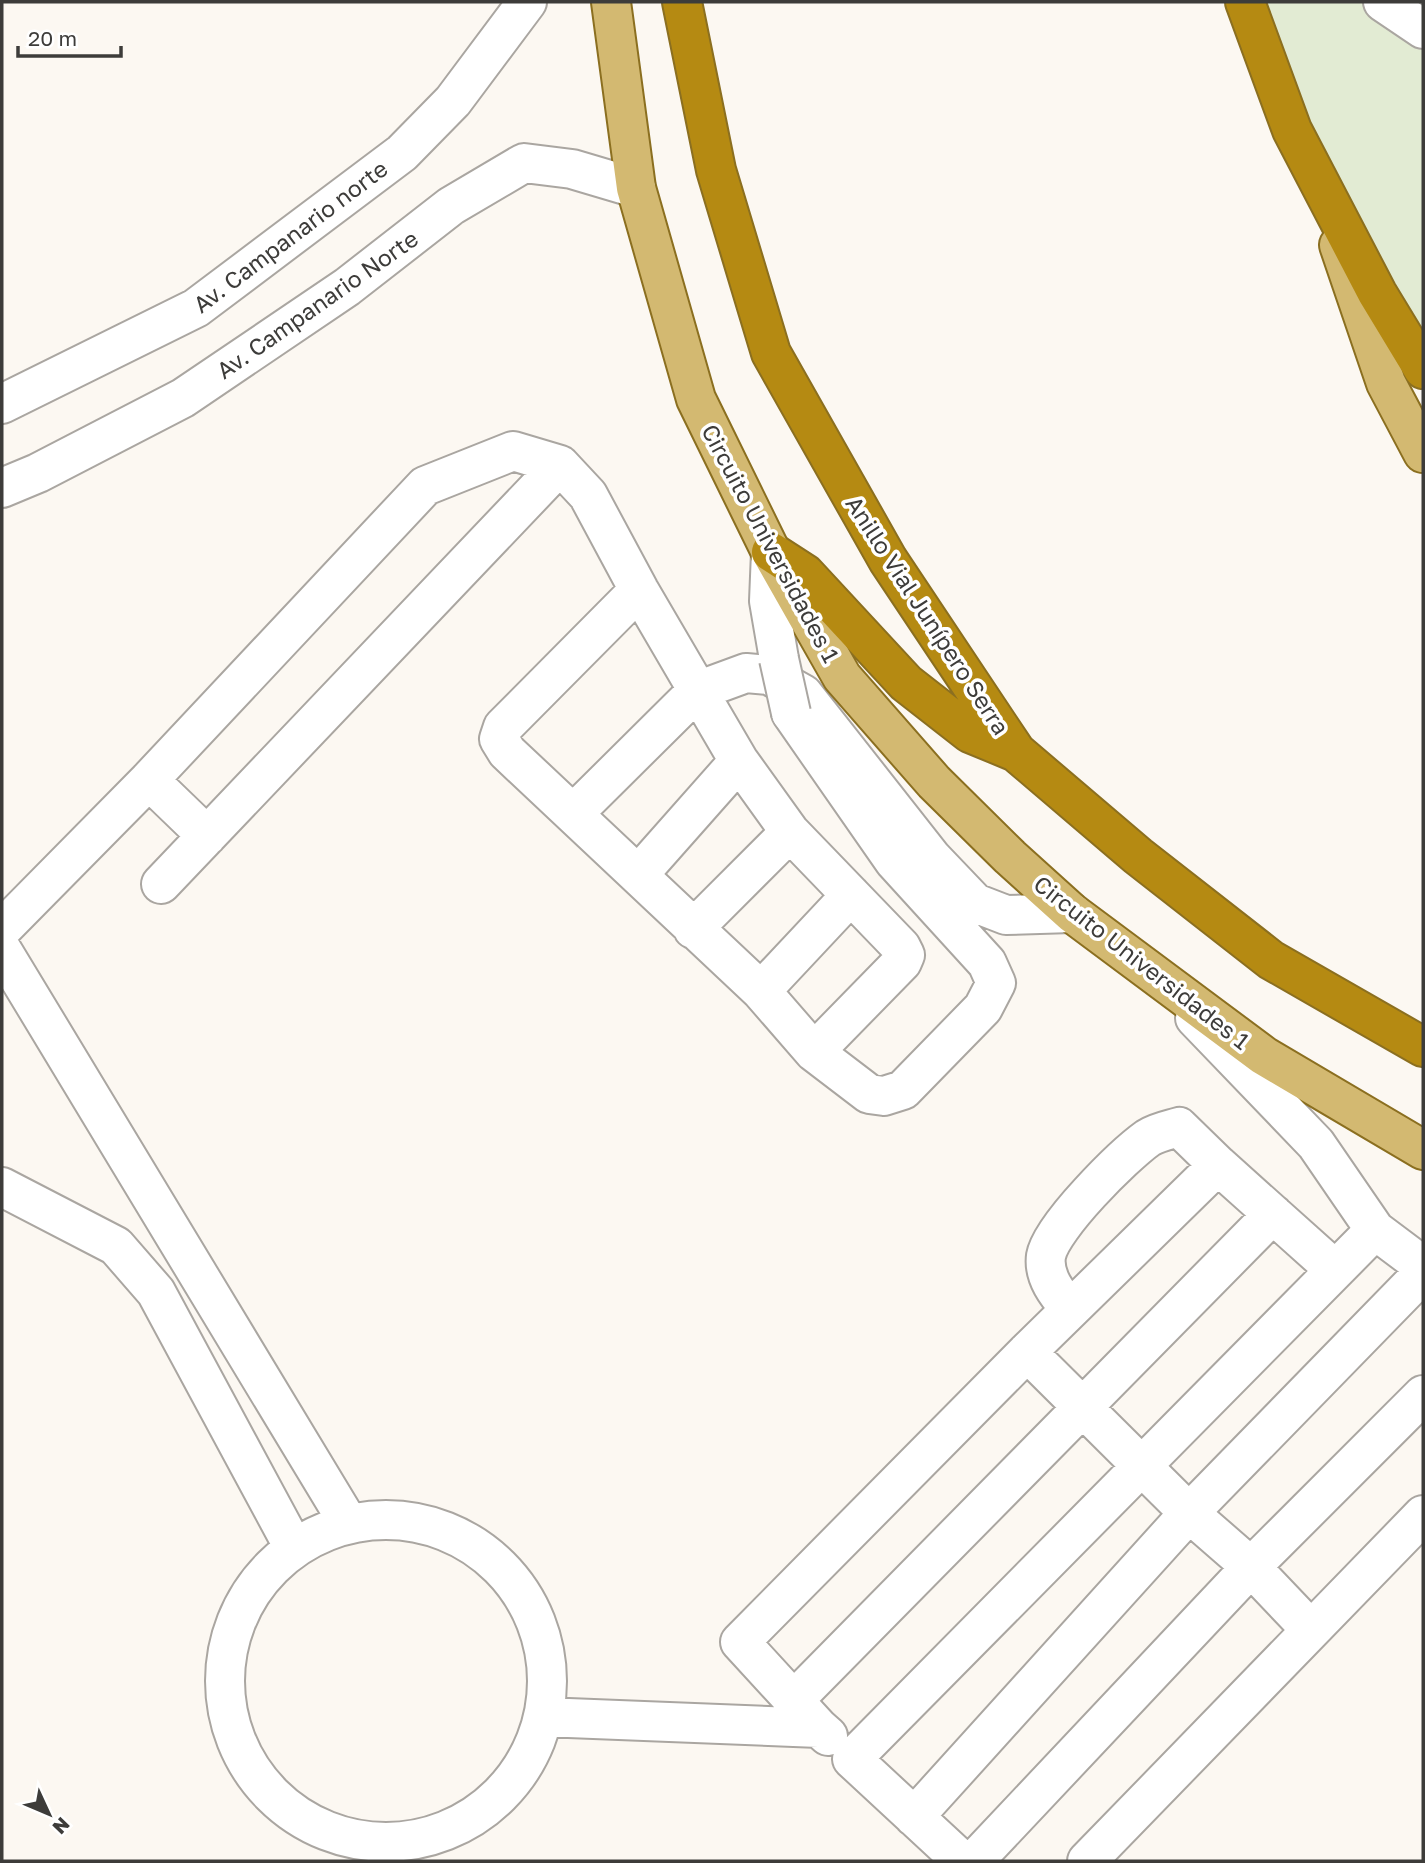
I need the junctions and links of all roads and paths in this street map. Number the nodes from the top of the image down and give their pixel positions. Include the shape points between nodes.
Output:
1 (527, 2) edge
2 (611, 2) edge
3 (682, 2) edge
4 (1245, 2) edge
5 (1383, 2) edge
6 (1423, 29) edge
7 (1317, 177) junction
8 (636, 188) junction
9 (1423, 369) edge
10 (2, 404) edge
11 (1423, 453) edge
12 (559, 464) junction
13 (2, 488) edge
14 (771, 552) junction
15 (639, 590) junction
16 (697, 691) junction
17 (1016, 752) junction
18 (739, 761) junction
19 (149, 780) junction
20 (573, 814) junction
21 (790, 832) junction
22 (207, 836) junction
23 (639, 874) junction
24 (161, 884) dead end
25 (852, 895) junction
26 (1072, 913) junction
27 (2, 929) edge
28 (692, 929) junction
29 (2, 950) edge
30 (1153, 974) junction
31 (761, 991) junction
32 (1423, 1047) edge
33 (814, 1052) junction
34 (1423, 1150) edge
35 (1218, 1165) junction
36 (2, 1187) edge
37 (1273, 1214) junction
38 (1375, 1230) junction
39 (1423, 1266) edge
40 (1334, 1269) junction
41 (1423, 1273) edge
42 (1070, 1309) junction
43 (1027, 1352) junction
44 (1423, 1395) edge
45 (1084, 1408) junction
46 (1143, 1464) junction
47 (1189, 1513) junction
48 (1423, 1515) edge
49 (349, 1524) junction
50 (294, 1548) junction
51 (1251, 1567) junction
52 (1311, 1630) junction
53 (793, 1701) junction
54 (543, 1717) junction
55 (819, 1728) junction
56 (852, 1759) junction
57 (914, 1817) junction
58 (962, 1861) edge
59 (974, 1861) edge
60 (1087, 1861) edge

1 - 10 street, Av. Campanario norte via 453,100 402,153 196,309
2 - 8 main road, Circuito Universidades 1
3 - 17 highway, Anillo Vial Junípero Serra via 716,170 771,353 888,560
4 - 7 highway via 1292,130
5 - 6 street
7 - 9 highway via 1377,293
7 - 11 main road via 1385,383
8 - 13 street, Av. Campanario Norte via 572,169 524,163 451,206 347,286 183,398
8 - 14 main road, Circuito Universidades 1 via 696,399
12 - 15 street via 588,495
12 - 19 street via 513,451 425,486
12 - 22 street
14 - 17 highway via 805,574 906,683 970,733
14 - 26 main road, Circuito Universidades 1 via 842,677 934,782
14 - 33 street, bridge via 769,601 791,713 894,861 988,963 996,983 983,1008 904,1090 884,1096 869,1094
15 - 16 street
15 - 20 street via 503,727 499,739
16 - 18 street
16 - 20 street
16 - 26 street via 746,673 769,675 803,694 932,858 975,902 1006,915
17 - 32 highway, Anillo Vial Junípero Serra via 1271,960
18 - 21 street
18 - 23 street
19 - 22 street
19 - 27 street
20 - 23 street
21 - 25 street
21 - 28 street
22 - 24 street
23 - 28 street
25 - 31 street
25 - 33 street via 905,955
26 - 30 main road, Circuito Universidades 1
28 - 31 street
29 - 49 street
30 - 34 main road, Circuito Universidades 1 via 1264,1056
30 - 38 street via 1317,1144
31 - 33 street
35 - 37 street
35 - 42 street
35 - 42 street via 1179,1127 1151,1136 1119,1162 1058,1230 1046,1257 1052,1286
36 - 50 street via 116,1246 156,1292
37 - 40 street
37 - 45 street
38 - 39 street
38 - 40 street
40 - 46 street
41 - 47 street
42 - 43 street
43 - 45 street
43 - 53 street via 740,1642
44 - 51 street
45 - 46 street
45 - 53 street
46 - 47 street
46 - 56 street
47 - 51 street
47 - 57 street
48 - 52 street
49 - 50 street
49 - 54 street via 408,1521 437,1527 489,1556 527,1601 539,1629 546,1658
50 - 54 street via 253,1591 229,1645 225,1675 233,1733 262,1785 283,1806 307,1822 364,1841 394,1842 433,1835 477,1813 500,1794 519,1772
51 - 52 street
51 - 59 street
52 - 60 street
53 - 55 street
54 - 55 street
55 - 56 street
56 - 57 street
57 - 58 street

